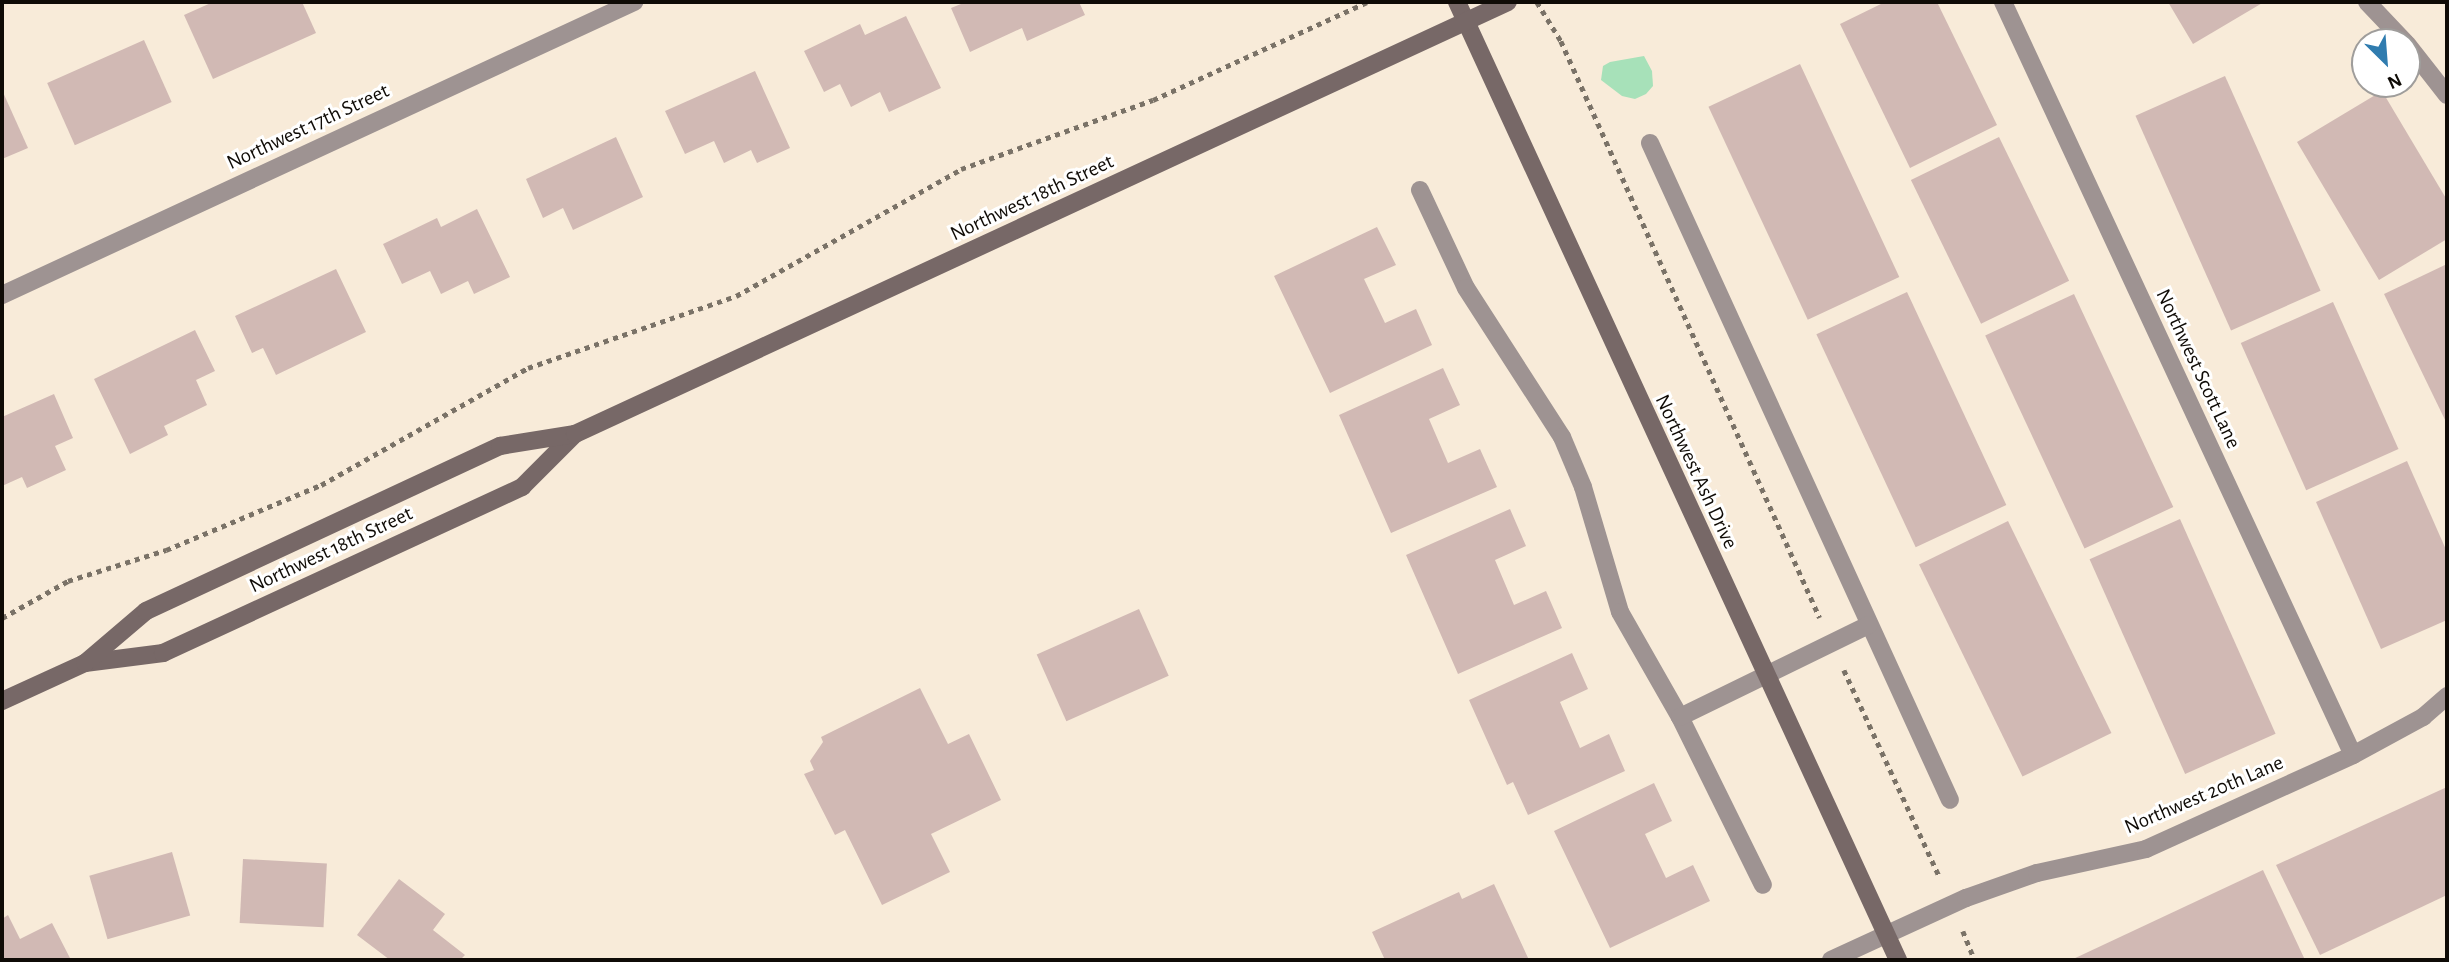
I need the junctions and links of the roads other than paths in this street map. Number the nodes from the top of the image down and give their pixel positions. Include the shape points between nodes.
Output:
1 (634, 2) edge
2 (1457, 2) edge
3 (1508, 2) edge
4 (2003, 2) edge
5 (2367, 2) edge
6 (1466, 22) junction
7 (2392, 28) edge
8 (2421, 62) edge
9 (2447, 95) edge
10 (1650, 143) dead end
11 (1420, 190) dead end
12 (2, 295) edge
13 (575, 434) junction
14 (1869, 625) junction
15 (85, 663) junction
16 (1765, 674) junction
17 (2447, 696) edge
18 (2, 701) edge
19 (1680, 717) junction
20 (2353, 755) junction
21 (1950, 800) dead end
22 (1763, 886) dead end
23 (1886, 934) junction
24 (1831, 960) edge
25 (1898, 960) edge

1 - 12 street, Northwest 17th Street
2 - 6 main road, Northwest Ash Drive
3 - 6 main road, Northwest 18th Street
4 - 20 street, Northwest Scott Lane
5 - 7 street
6 - 13 main road, Northwest 18th Street
6 - 16 main road, Northwest Ash Drive
8 - 9 street
10 - 14 street
11 - 19 street via 1466,288 1562,437 1583,487 1620,612
13 - 15 main road, Northwest 18th Street via 500,446 146,611
13 - 15 main road, Northwest 18th Street via 522,487 163,653
14 - 16 street
14 - 21 street
15 - 18 main road, Northwest 18th Street
16 - 19 street
16 - 23 main road, Northwest Ash Drive
17 - 20 street, Northwest 20th Lane via 2423,717
19 - 22 street
20 - 23 street, Northwest 20th Lane via 2146,849 2037,873
23 - 24 street, Northwest 20th Lane
23 - 25 main road, Northwest Ash Drive

